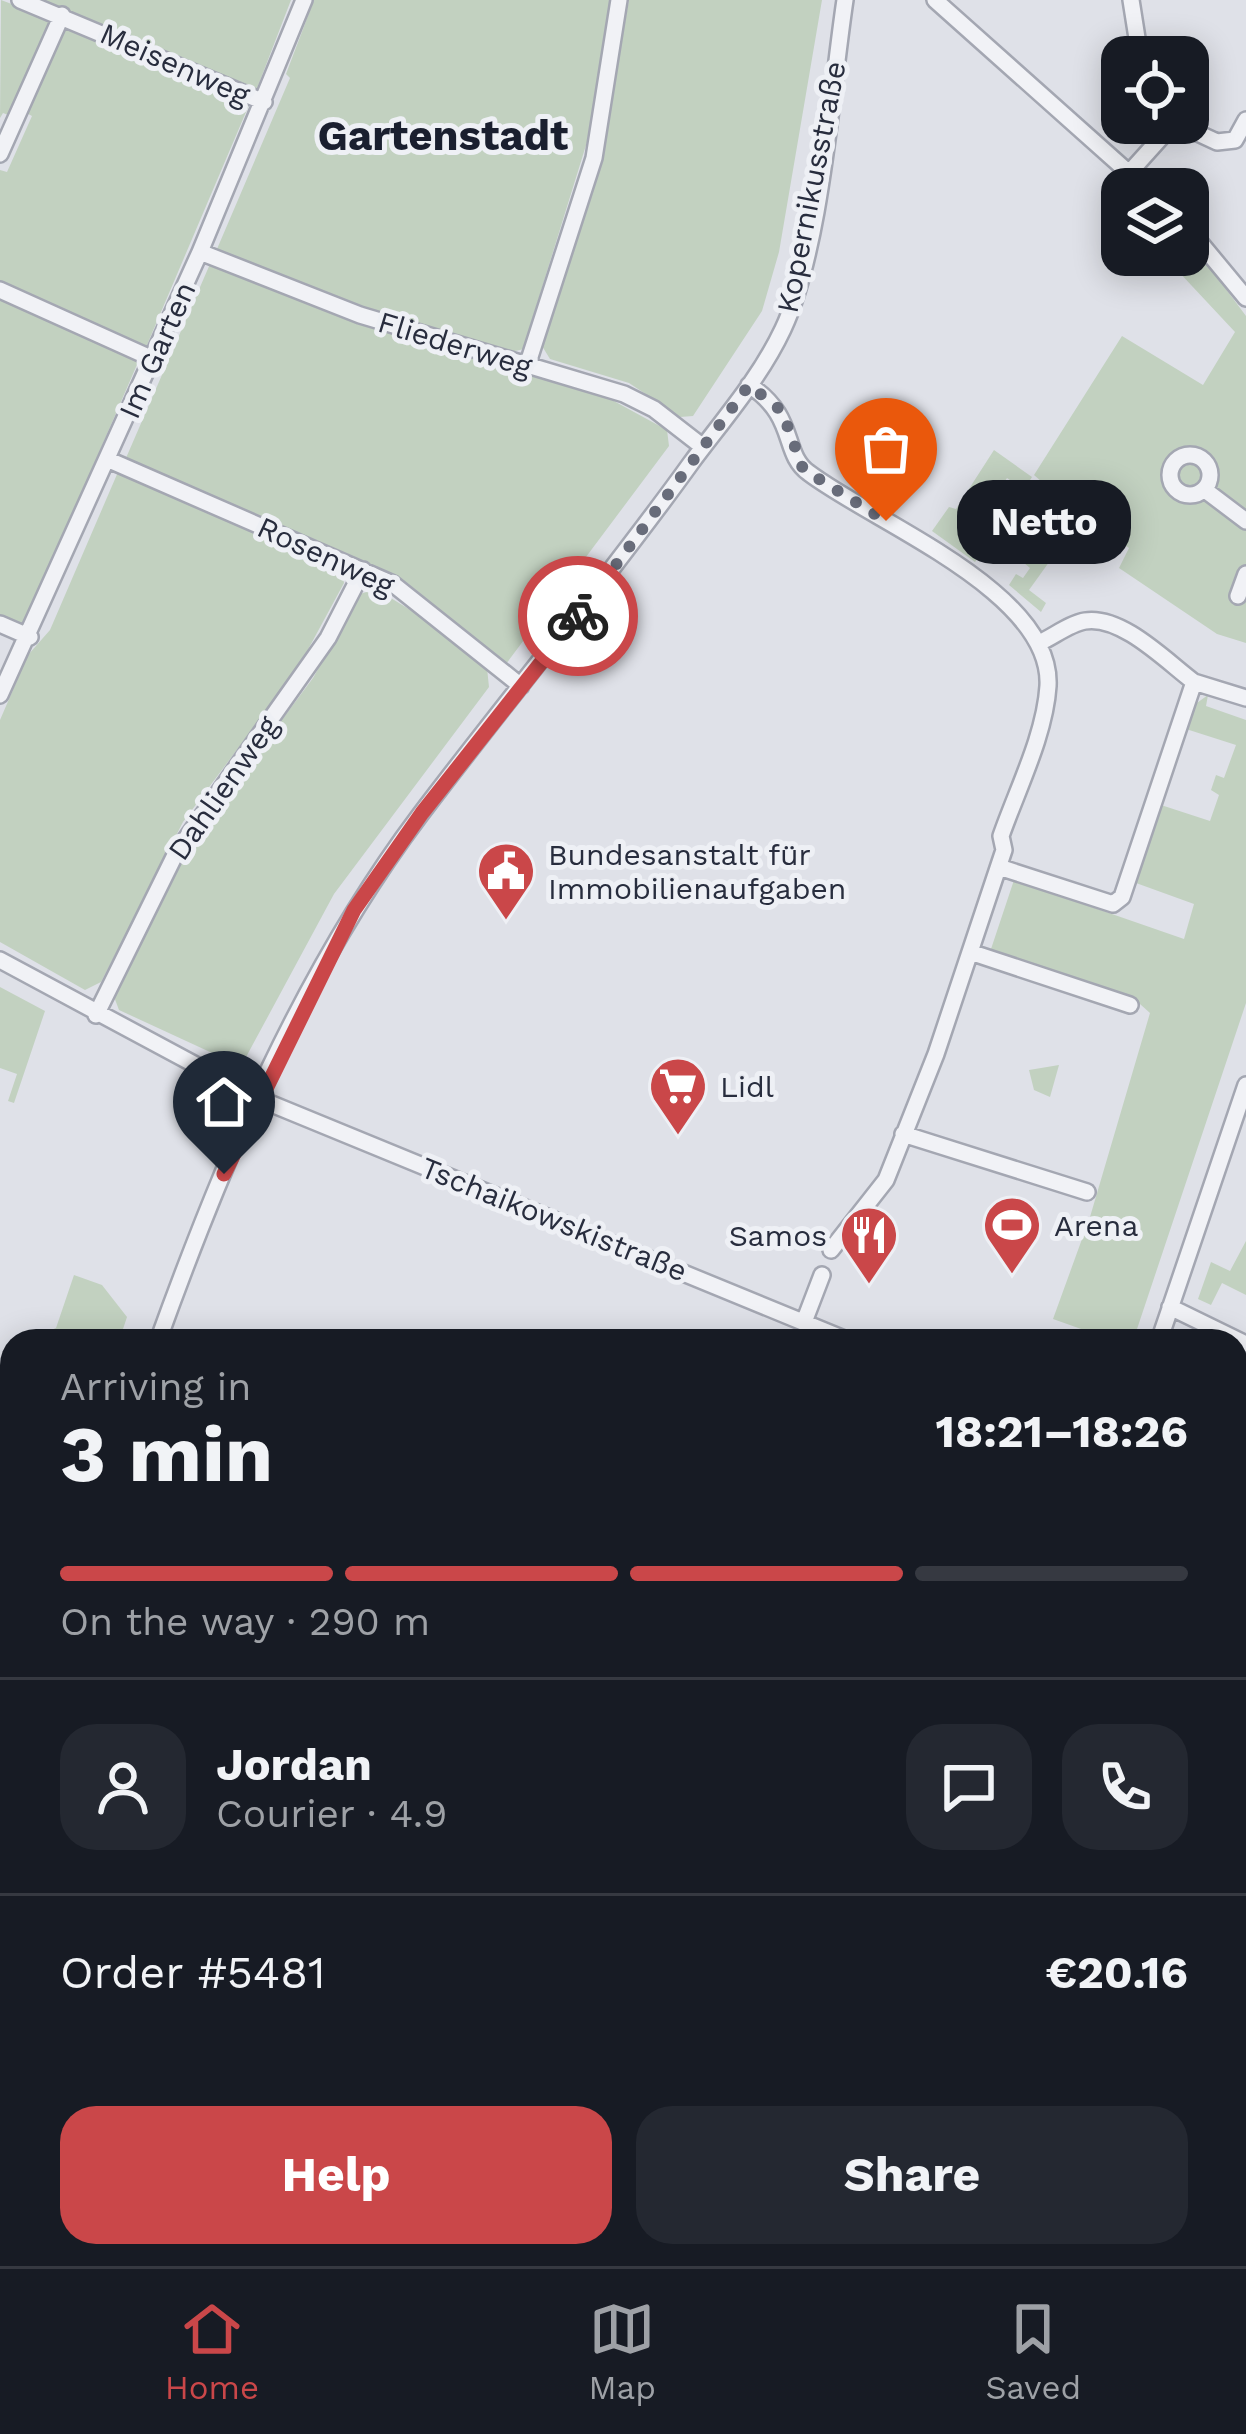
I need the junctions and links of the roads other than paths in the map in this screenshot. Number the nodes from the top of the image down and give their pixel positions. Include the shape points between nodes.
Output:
1 (20, 0) edge
2 (304, 0) edge
3 (619, 0) edge
4 (845, 0) edge
5 (935, 0) edge
6 (1130, 0) edge
7 (62, 15) junction
8 (1136, 36) edge
9 (263, 103) junction
10 (1246, 120) edge
11 (1209, 138) edge
12 (1156, 144) edge
13 (0, 154) edge
14 (1124, 168) edge
15 (1134, 168) edge
16 (200, 252) junction
17 (1209, 253) edge
18 (0, 290) edge
19 (1246, 298) edge
20 (153, 359) junction
21 (527, 366) junction
22 (749, 385) junction
23 (703, 447) junction
24 (109, 460) junction
25 (1204, 490) dead end
26 (1246, 521) edge
27 (363, 570) junction
28 (1246, 574) edge
29 (1238, 596) dead end
30 (0, 624) edge
31 (31, 637) junction
32 (1041, 642) junction
33 (1195, 682) junction
34 (521, 686) junction
35 (0, 695) edge
36 (1246, 698) edge
37 (999, 867) junction
38 (970, 952) junction
39 (0, 960) edge
40 (1130, 1005) dead end
41 (96, 1015) junction
42 (1246, 1084) edge
43 (257, 1098) junction
44 (1239, 1131) edge
45 (903, 1134) junction
46 (1087, 1192) dead end
47 (831, 1250) dead end
48 (822, 1275) dead end
49 (1170, 1307) junction
50 (804, 1322) junction
51 (163, 1329) edge
52 (821, 1329) edge
53 (1163, 1329) edge
54 (1216, 1329) edge

1 - 7 street, Meisenweg
2 - 9 street, Im Garten
3 - 21 street via 594,158
4 - 22 street, Kopernikusstraße via 793,301
5 - 14 street
6 - 8 street
7 - 9 street, Meisenweg
7 - 13 street
9 - 16 street, Im Garten
10 - 11 street via 1235,140
12 - 15 street
16 - 20 street, Im Garten
16 - 21 street, Fliederweg via 360,315
17 - 19 street
18 - 20 street
20 - 24 street, Im Garten
21 - 23 street, Fliederweg via 625,394
22 - 23 street, Kopernikusstraße
22 - 32 street via 782,411 803,469 994,594
23 - 34 street, Kopernikusstraße
24 - 27 street, Rosenweg
24 - 31 street, Im Garten
25 - 26 street
27 - 34 street, Rosenweg via 422,603
27 - 41 street, Dahlienweg via 319,651 176,853
28 - 29 street
30 - 31 street
31 - 35 street, Im Garten
32 - 33 street via 1084,621 1102,622
32 - 37 street via 1048,688 1001,836
33 - 36 street
33 - 37 street via 1122,897 1113,904
34 - 43 street, Kopernikusstraße via 354,910
37 - 38 street
38 - 40 street
38 - 45 street
39 - 41 street, Tschaikowskistraße
41 - 43 street, Tschaikowskistraße
42 - 44 street
43 - 50 street, Tschaikowskistraße
43 - 51 street, Kopernikusstraße
44 - 49 street
45 - 46 street
45 - 47 street via 886,1180
48 - 50 street
49 - 53 street
49 - 54 street
50 - 52 street, Tschaikowskistraße

